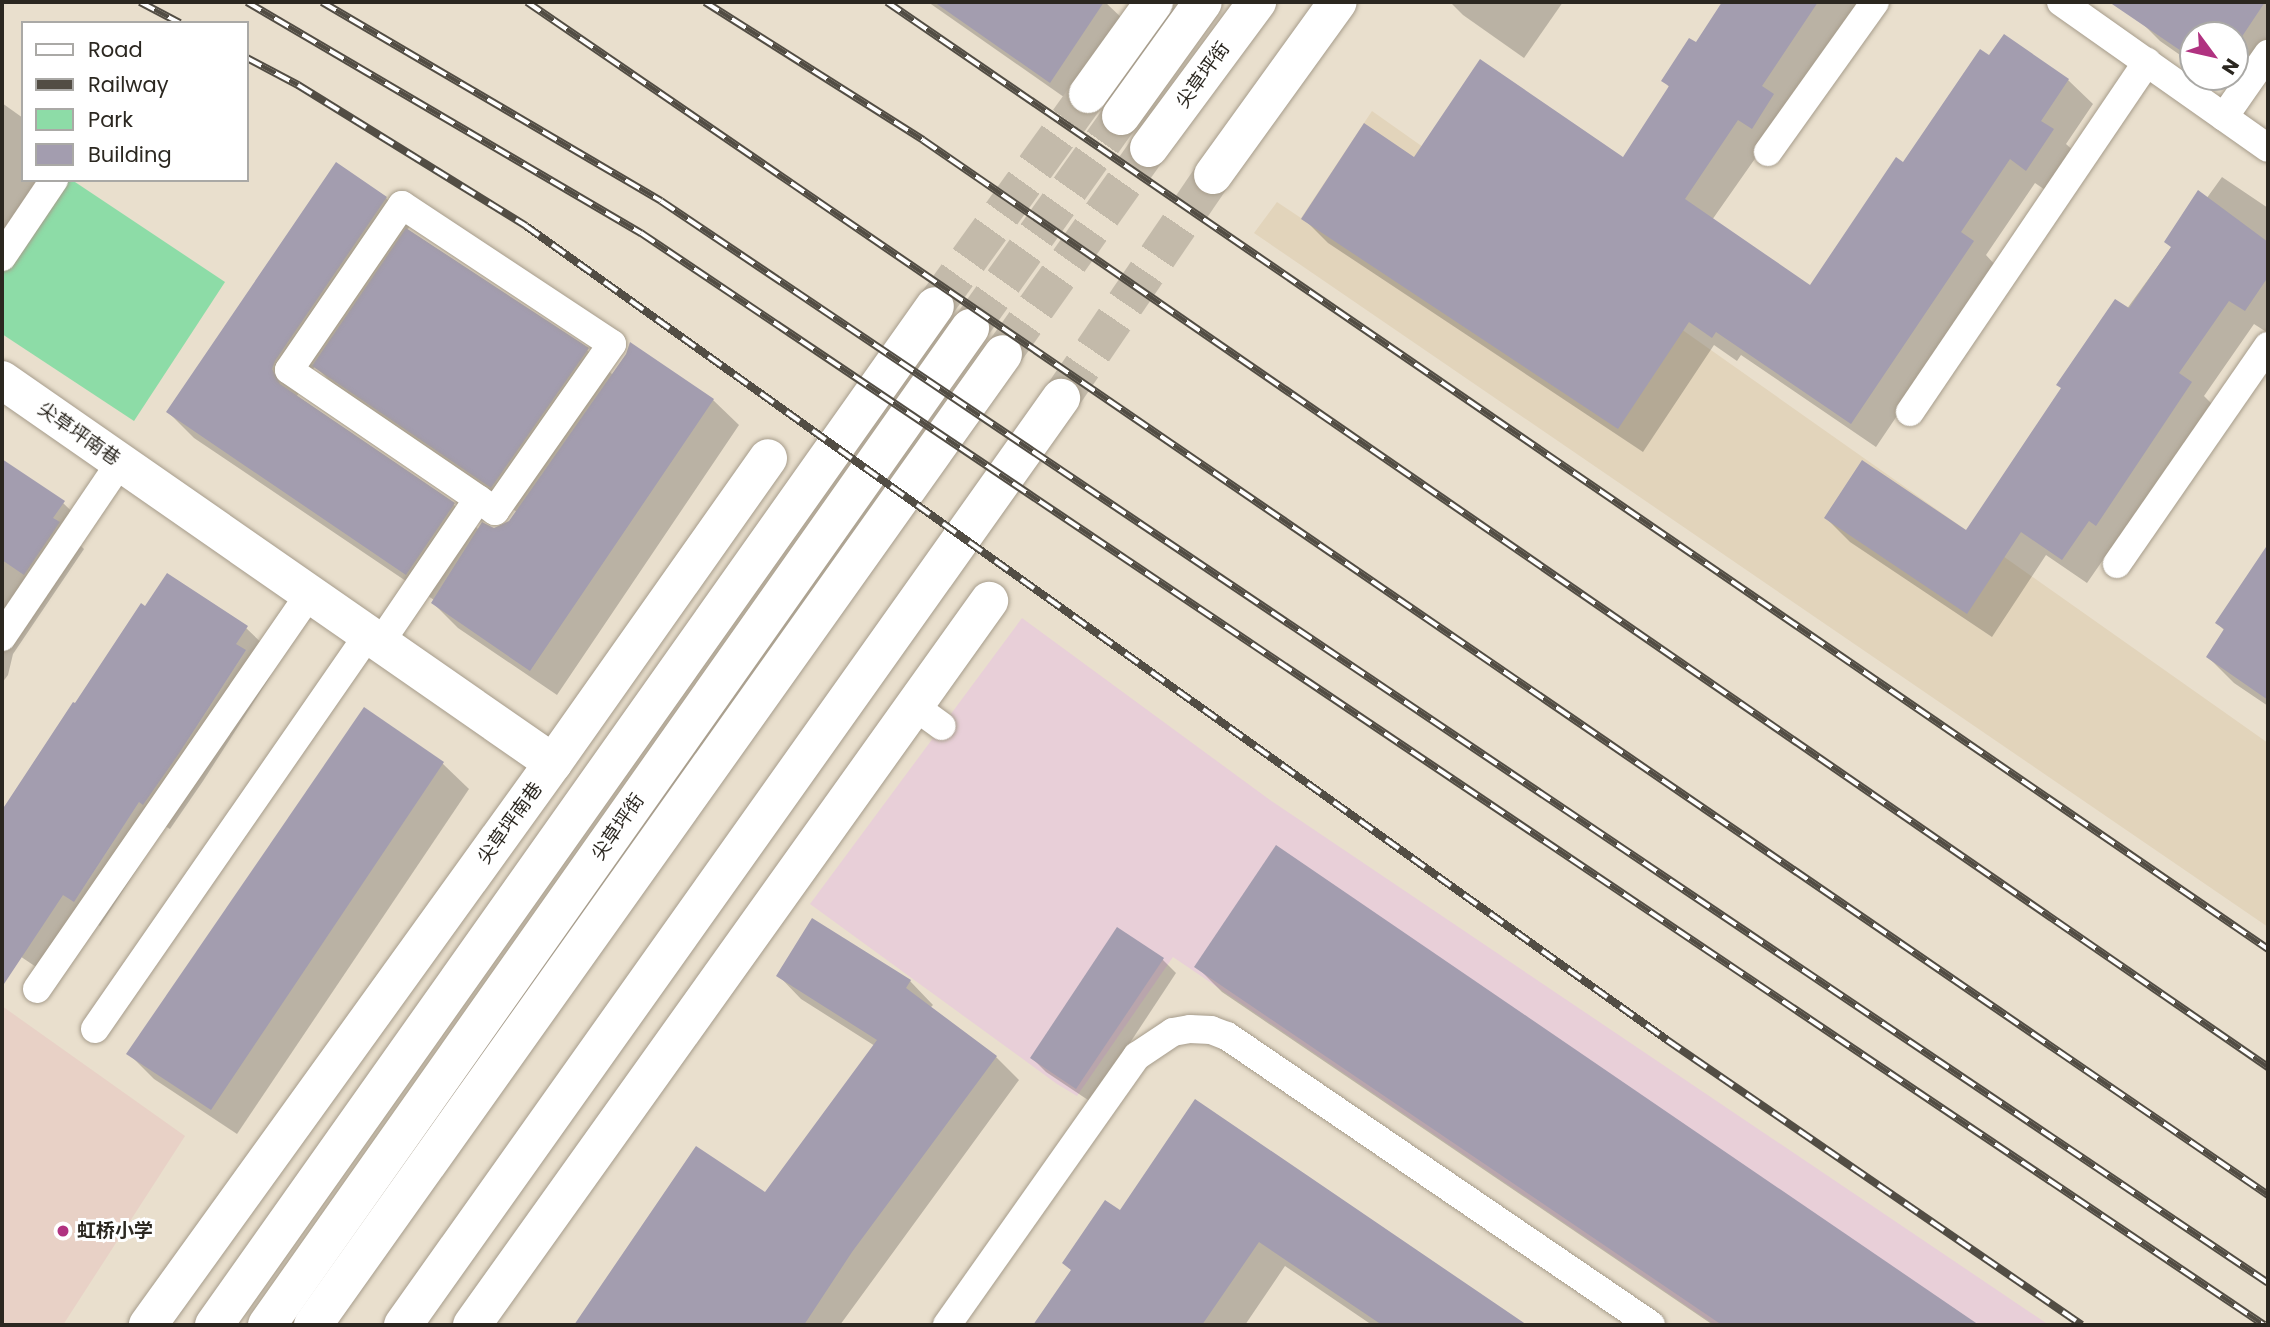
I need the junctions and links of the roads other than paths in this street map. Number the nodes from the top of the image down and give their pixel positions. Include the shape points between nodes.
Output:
1 (1154, 2) edge
2 (1203, 2) edge
3 (1257, 2) edge
4 (1338, 2) edge
5 (1875, 2) edge
6 (2061, 2) edge
7 (2268, 54) edge
8 (2147, 62) junction
9 (1088, 94) tunnel mouth
10 (1121, 116) tunnel mouth
11 (2224, 117) junction
12 (1149, 148) tunnel mouth
13 (2268, 148) edge
14 (1768, 152) dead end
15 (1213, 175) tunnel mouth
16 (53, 182) edge
17 (2, 257) edge
18 (935, 306) tunnel mouth
19 (970, 328) tunnel mouth
20 (2268, 346) edge
21 (1003, 354) tunnel mouth
22 (2, 380) edge
23 (1061, 398) tunnel mouth
24 (1910, 412) dead end
25 (768, 458) dead end
26 (120, 463) junction
27 (478, 499) junction
28 (2117, 564) dead end
29 (309, 594) junction
30 (989, 601) dead end
31 (2, 638) edge
32 (374, 639) junction
33 (553, 763) junction
34 (37, 989) dead end
35 (95, 1029) dead end
36 (148, 1325) edge
37 (214, 1325) edge
38 (267, 1325) edge
39 (313, 1325) edge
40 (403, 1325) edge
41 (472, 1325) edge
42 (947, 1325) edge
43 (1651, 1325) edge

1 - 9 street
2 - 10 street
3 - 12 street, 尖草坪街
4 - 15 street
5 - 14 lane
6 - 8 lane
7 - 11 lane
8 - 11 lane
8 - 24 lane
11 - 13 lane
16 - 17 lane
18 - 37 street
19 - 38 street, 尖草坪街
20 - 28 lane
21 - 39 street, 尖草坪街
22 - 26 street, 尖草坪南巷
23 - 40 street
25 - 33 street
26 - 29 street, 尖草坪南巷
26 - 31 lane
27 - 27 lane via 495,511 612,344 402,205 289,370
27 - 32 lane
29 - 32 street, 尖草坪南巷
29 - 34 lane
30 - 41 street via 928,716
32 - 33 street, 尖草坪南巷
32 - 35 lane
33 - 36 street, 尖草坪南巷
42 - 43 lane via 1137,1056 1173,1032 1190,1029 1227,1036

